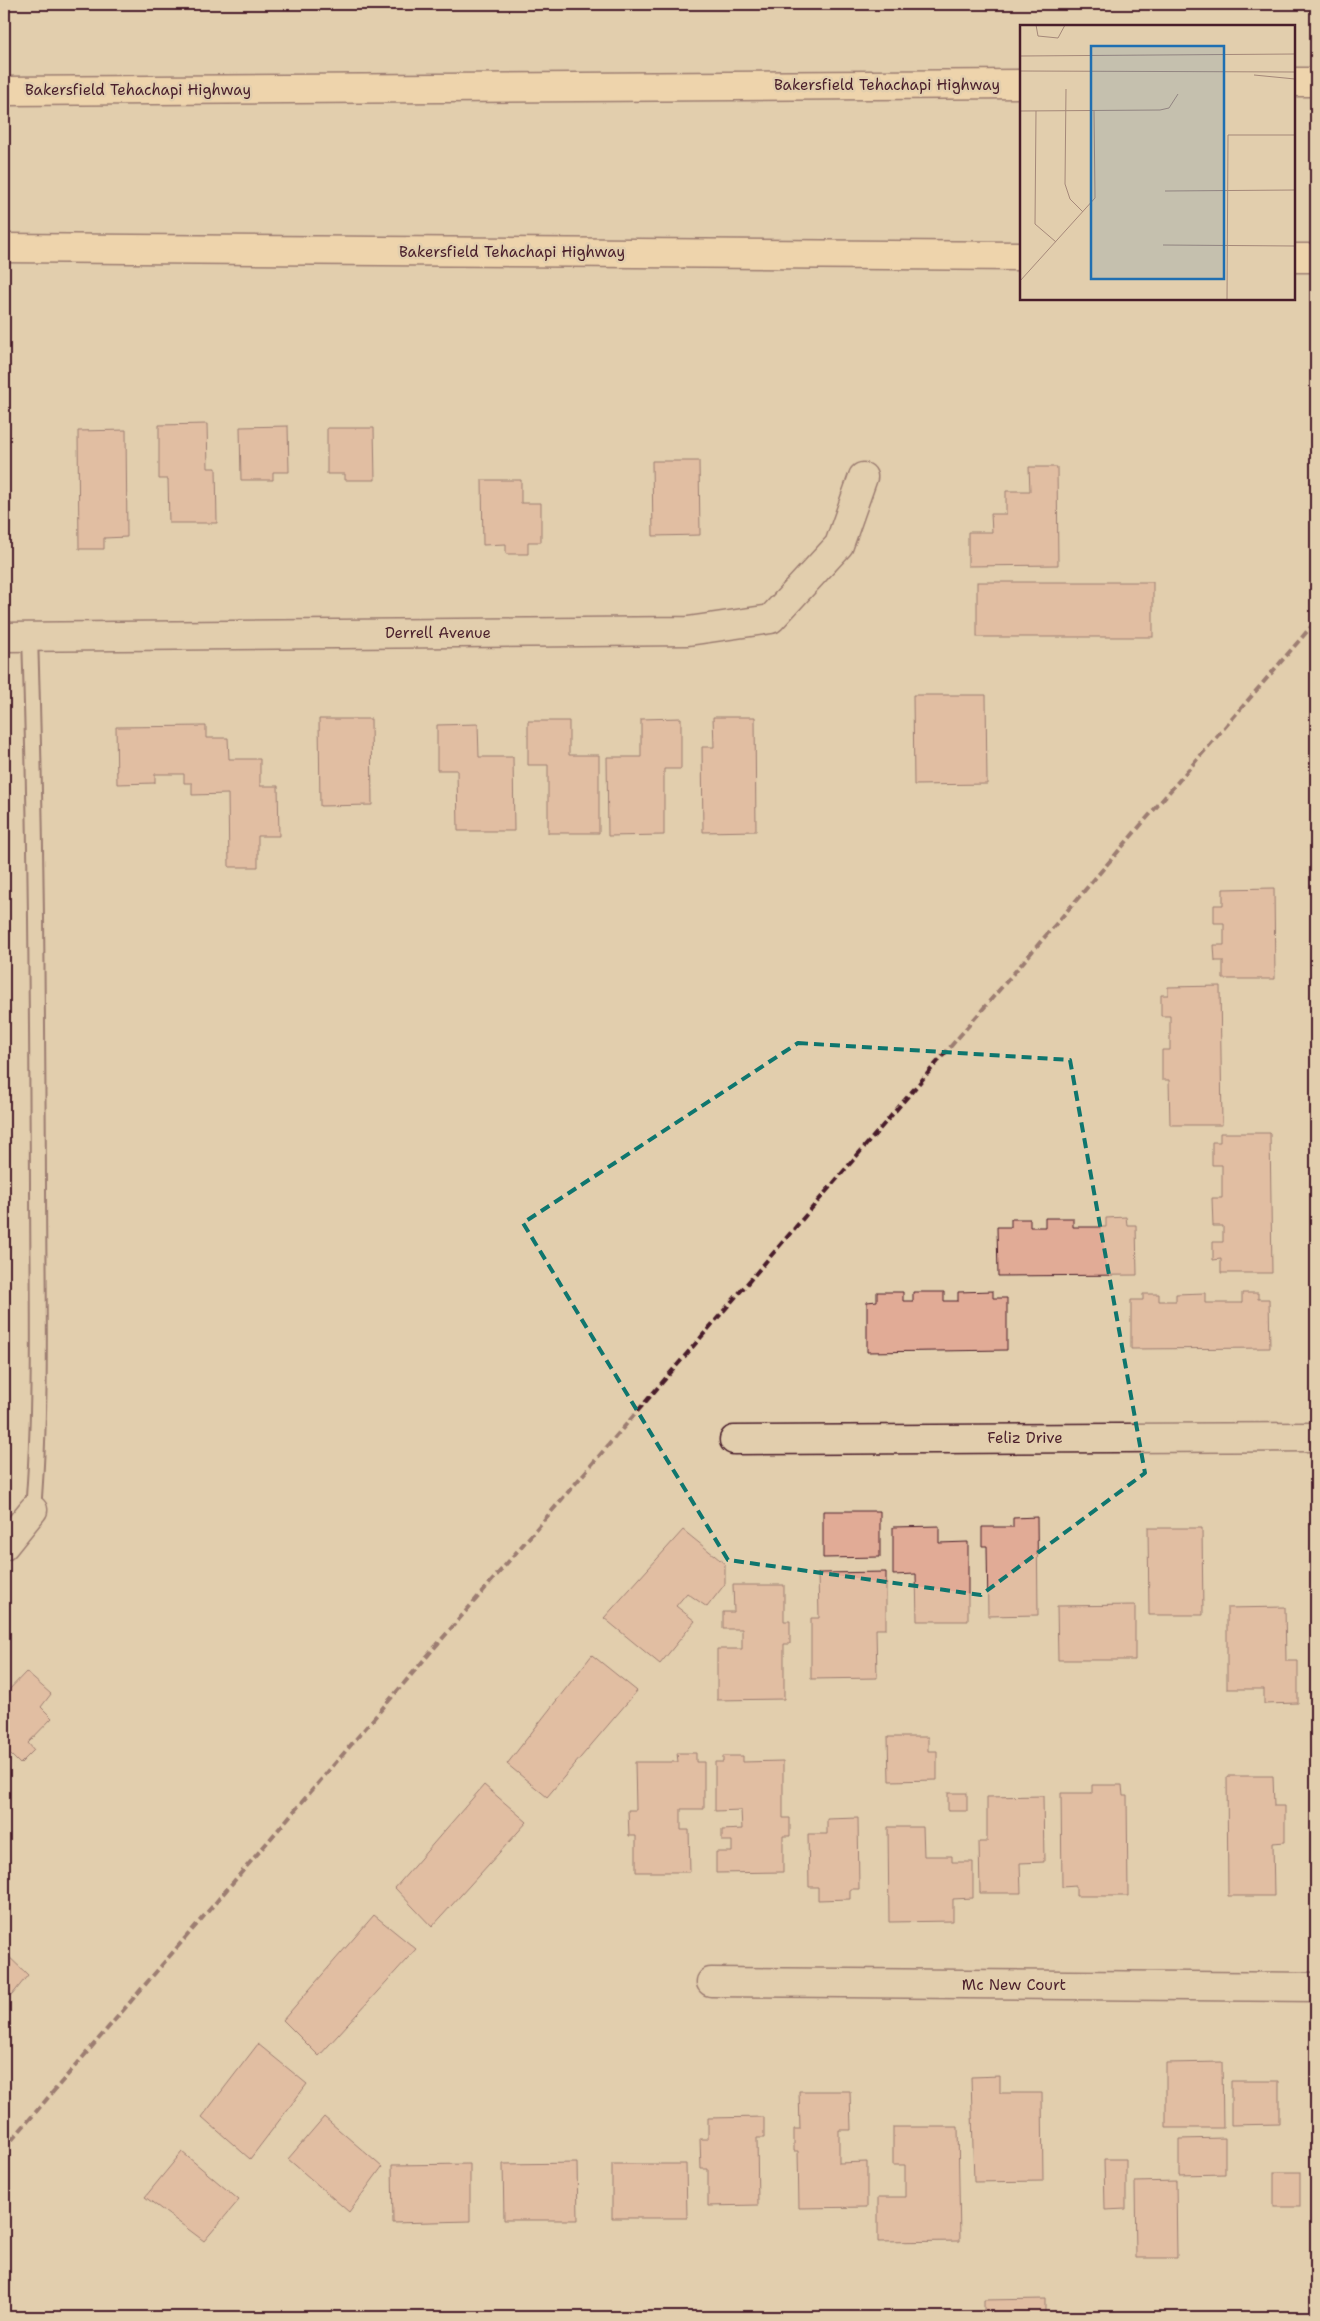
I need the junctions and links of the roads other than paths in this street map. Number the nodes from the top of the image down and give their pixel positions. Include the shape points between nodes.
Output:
1 (1295, 82) edge
2 (1316, 82) edge
3 (1020, 84) edge
4 (4, 91) edge
5 (4, 248) edge
6 (1020, 256) edge
7 (1295, 258) edge
8 (1316, 258) edge
9 (863, 476) dead end
10 (4, 637) edge
11 (30, 637) junction
12 (1316, 1437) edge
13 (734, 1440) dead end
14 (33, 1510) joint
15 (4, 1546) edge
16 (711, 1982) dead end
17 (1316, 1987) edge

1 - 2 highway
3 - 4 highway, Bakersfield Tehachapi Highway
5 - 6 highway, Bakersfield Tehachapi Highway
7 - 8 highway
9 - 11 street, Derrell Avenue via 838,544 771,619 688,631
10 - 11 street, Derrell Avenue
11 - 14 lane via 38,1076 38,1445
12 - 13 street, Feliz Drive
14 - 15 street
16 - 17 street, Mc New Court

